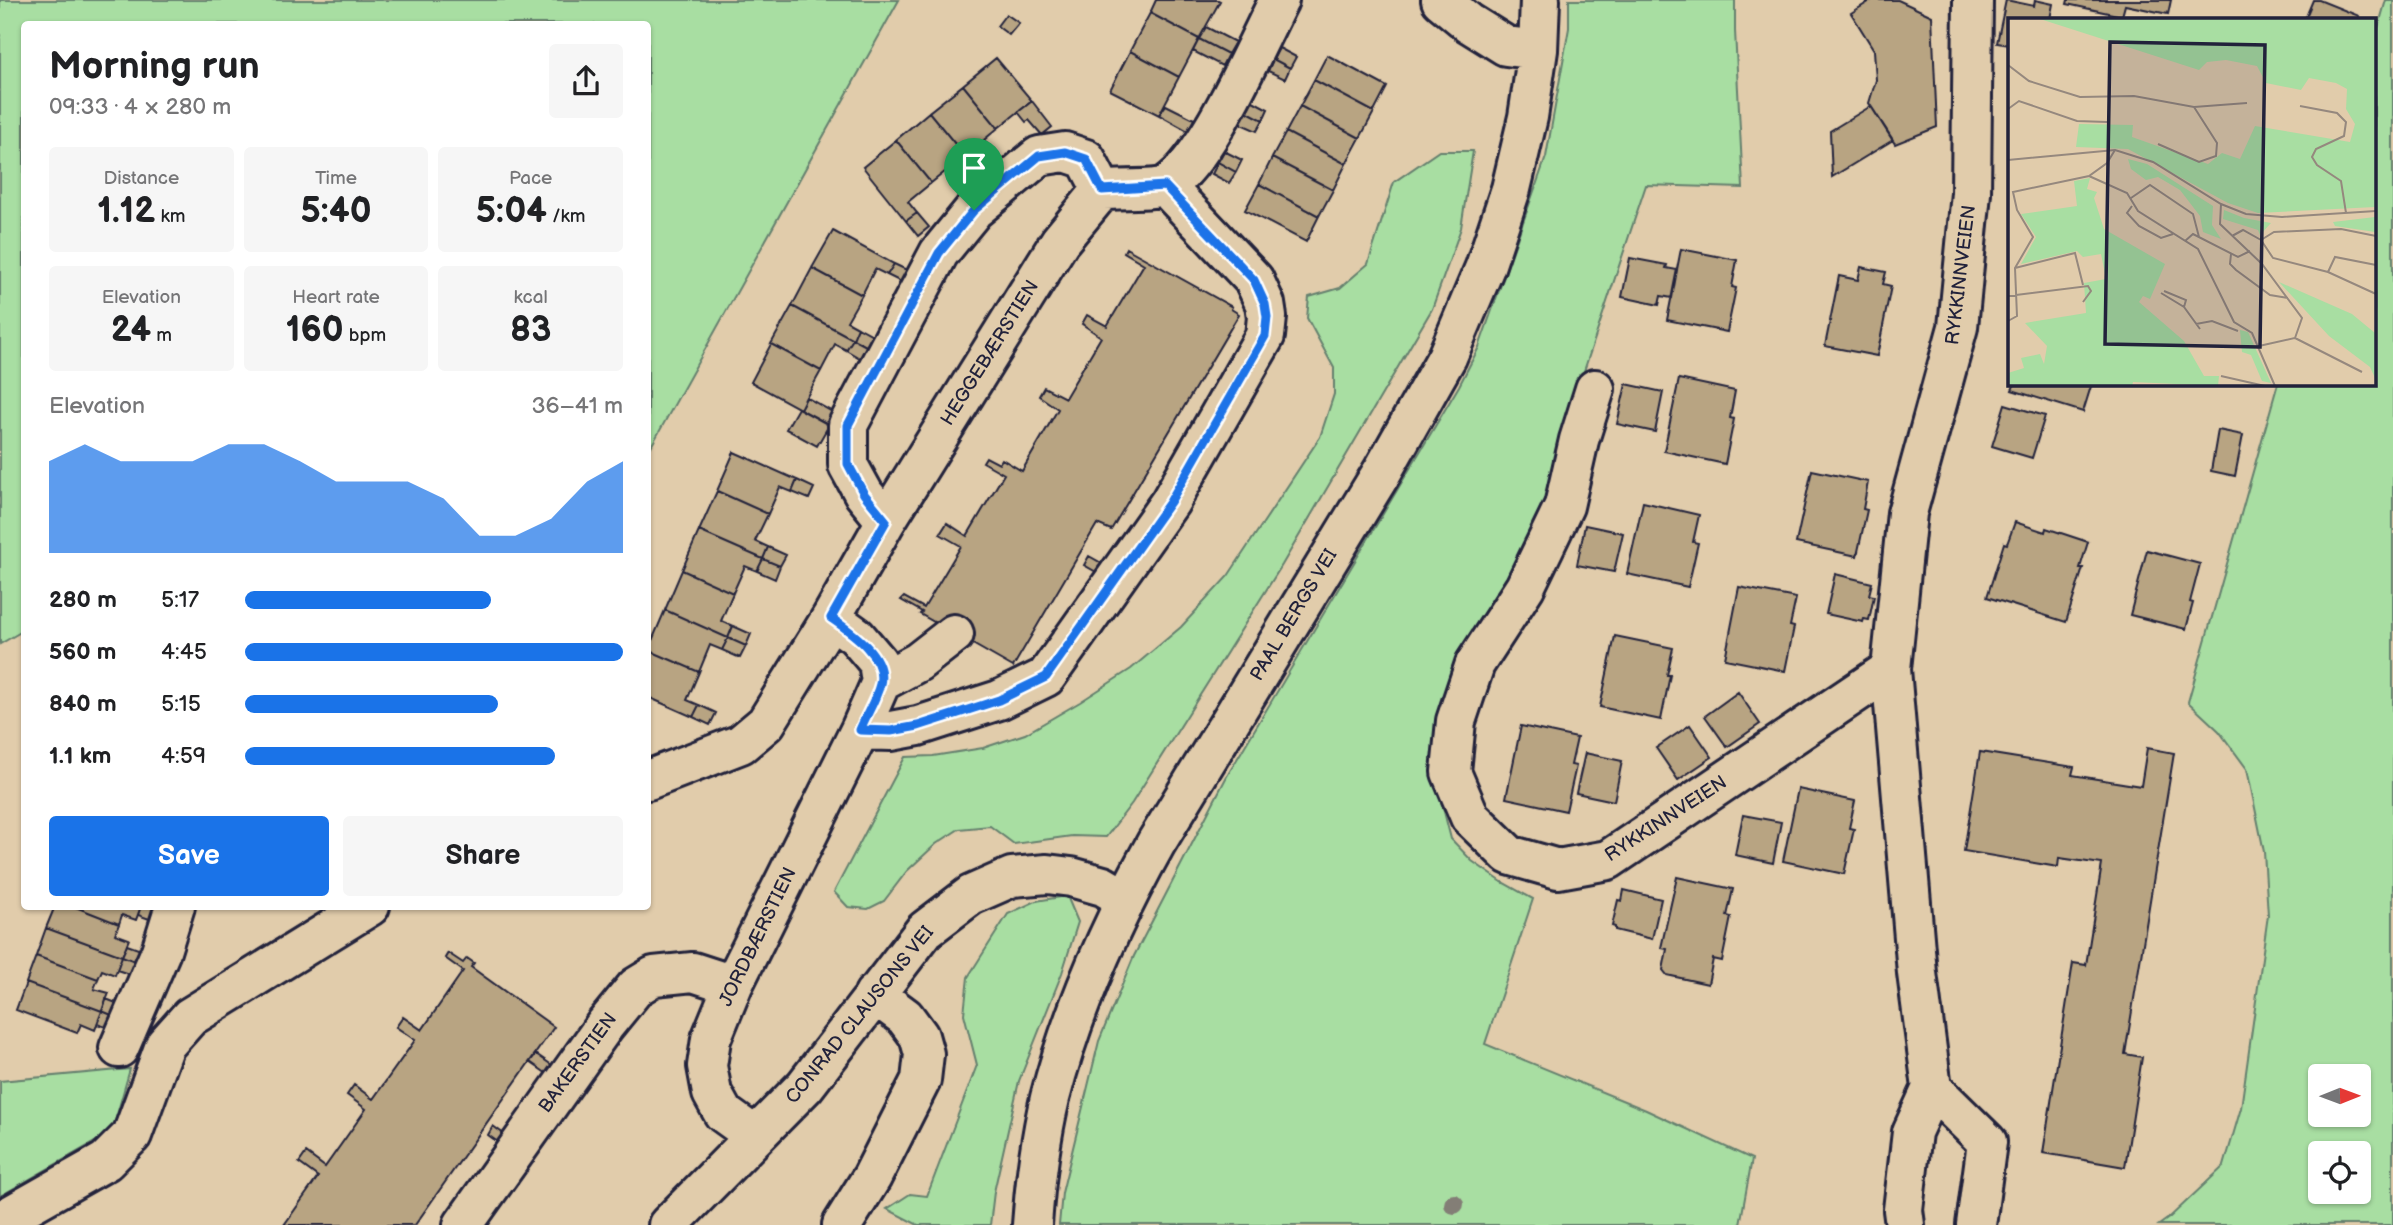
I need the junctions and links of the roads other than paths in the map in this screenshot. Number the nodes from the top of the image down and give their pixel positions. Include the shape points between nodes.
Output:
1 (1279, 0) edge
2 (1440, 0) edge
3 (1539, 0) edge
4 (1973, 0) edge
5 (1538, 50) junction
6 (1165, 186) junction
7 (1102, 190) junction
8 (1595, 389) dead end
9 (886, 521) junction
10 (831, 618) junction
11 (954, 634) dead end
12 (1891, 669) junction
13 (881, 682) junction
14 (860, 730) junction
15 (651, 779) edge
16 (1125, 899) junction
17 (174, 910) edge
18 (364, 910) edge
19 (161, 951) junction
20 (733, 985) junction
21 (874, 994) junction
22 (190, 1017) junction
23 (119, 1048) dead end
24 (1932, 1088) junction
25 (755, 1136) junction
26 (5, 1221) edge
27 (842, 1223) edge
28 (463, 1225) edge
29 (668, 1225) edge
30 (1032, 1225) edge
31 (1905, 1225) edge
32 (1976, 1225) edge

1 - 6 street via 1198,154
2 - 5 street via 1506,46
3 - 5 street, PAAL BERGS VEI
4 - 12 street, RYKKINNVEIEN via 1971,192 1958,327 1907,513
5 - 16 street, PAAL BERGS VEI via 1511,189 1485,267 1447,356
6 - 7 street
6 - 14 street via 1254,280 1265,304 1265,336 1170,502 1046,677 999,700 918,726
7 - 9 street, HEGGEBÆRSTIEN via 1060,241
7 - 9 street via 1086,159 1065,152 1039,156 974,210 939,253 848,425 848,464
8 - 12 street, RYKKINNVEIEN via 1564,506 1525,587 1475,664 1456,721 1451,772 1470,817 1509,855 1558,869 1608,860
9 - 10 street, HEGGEBÆRSTIEN
10 - 13 street via 856,636 878,662
10 - 15 street, HEGGEBÆRSTIEN via 766,723 741,744
11 - 13 street via 918,662
12 - 24 street, RYKKINNVEIEN via 1917,973
13 - 14 street, JORDBÆRSTIEN
14 - 20 street, JORDBÆRSTIEN
16 - 21 street, CONRAD CLAUSONS VEI via 1102,886 1070,877 1012,877 971,895 925,930
16 - 30 street, PAAL BERGS VEI via 1068,1036 1050,1100
17 - 19 street
18 - 22 street
19 - 22 street
19 - 23 street
20 - 25 street, JORDBÆRSTIEN via 711,1039 707,1066 712,1093 723,1112
20 - 28 street, BAKERSTIEN via 693,972 654,976 636,987
21 - 25 street, CONRAD CLAUSONS VEI via 805,1086
21 - 27 street via 905,1017 919,1036 921,1080 872,1177
22 - 26 street via 165,1045 132,1135 106,1161
24 - 31 street via 1912,1132
24 - 32 street via 1987,1142
25 - 29 street, CONRAD CLAUSONS VEI

